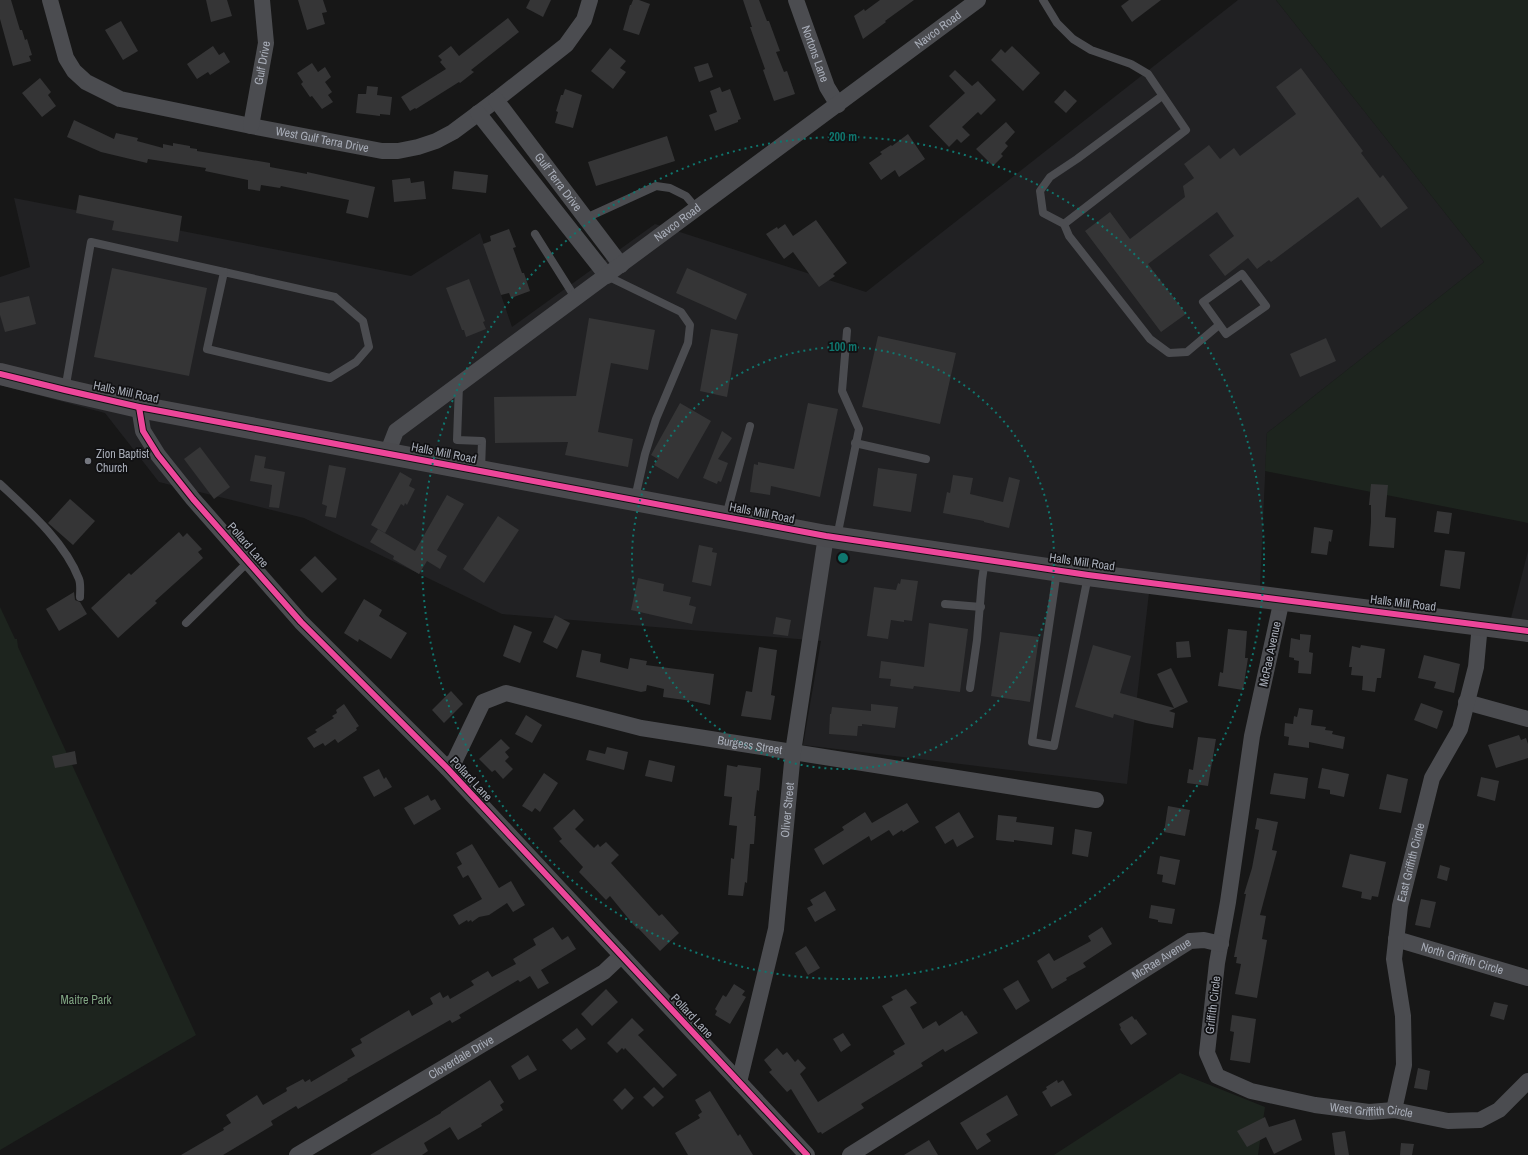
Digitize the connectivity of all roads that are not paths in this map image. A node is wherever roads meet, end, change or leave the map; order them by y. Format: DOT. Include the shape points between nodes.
graph roads {
  1 [pos="50,0"];
  2 [pos="262,0"];
  3 [pos="590,0"];
  4 [pos="796,0"];
  5 [pos="978,0"];
  6 [pos="1043,0"];
  7 [pos="1162,96"];
  8 [pos="496,100"];
  9 [pos="838,105"];
  10 [pos="478,113"];
  11 [pos="251,126"];
  12 [pos="697,209"];
  13 [pos="586,218"];
  14 [pos="1064,224"];
  15 [pos="535,234"];
  16 [pos="621,265"];
  17 [pos="224,272"];
  18 [pos="607,276"];
  19 [pos="576,299"];
  20 [pos="1219,325"];
  21 [pos="847,331"];
  22 [pos="0,374"];
  23 [pos="459,385"];
  24 [pos="65,390"];
  25 [pos="139,407"];
  26 [pos="750,426"];
  27 [pos="855,443"];
  28 [pos="386,454"];
  29 [pos="926,459"];
  30 [pos="481,471"];
  31 [pos="0,484"];
  32 [pos="634,500"];
  33 [pos="726,517"];
  34 [pos="832,537"];
  35 [pos="985,559"];
  36 [pos="248,562"];
  37 [pos="1058,570"];
  38 [pos="1088,575"];
  39 [pos="80,597"];
  40 [pos="1282,599"];
  41 [pos="945,604"];
  42 [pos="981,607"];
  43 [pos="186,623"];
  44 [pos="1480,624"];
  45 [pos="1528,631"];
  46 [pos="970,688"];
  47 [pos="1466,702"];
  48 [pos="1528,719"];
  49 [pos="793,752"];
  50 [pos="447,768"];
  51 [pos="1096,800"];
  52 [pos="1396,939"];
  53 [pos="1221,944"];
  54 [pos="621,956"];
  55 [pos="1528,978"];
  56 [pos="1212,1064"];
  57 [pos="1528,1081"];
  58 [pos="739,1082"];
  59 [pos="1394,1110"];
  60 [pos="297,1155"];
  61 [pos="807,1155"];
  62 [pos="850,1155"];
  1 -- 11 [label="street, West Gulf Terra Drive" via="66,58 74,71 86,82 120,99"];
  2 -- 11 [label="street, Gulf Drive" via="266,43"];
  3 -- 8 [label="street, West Gulf Terra Drive" via="584,20 566,45"];
  4 -- 9 [label="street, Nortons Lane" via="827,87"];
  5 -- 9 [label="street, Navco Road"];
  6 -- 7 [label="lane" via="1057,23 1073,39 1148,74"];
  7 -- 14 [label="lane" via="1186,130"];
  7 -- 14 [label="lane" via="1050,177 1040,190 1043,213"];
  8 -- 10 [label="street, West Gulf Terra Drive"];
  8 -- 13 [label="street, Gulf Terra Drive"];
  9 -- 12 [label="street, Navco Road"];
  10 -- 11 [label="street, West Gulf Terra Drive" via="436,141 398,151 382,151"];
  10 -- 18 [label="street"];
  12 -- 13 [label="lane" via="686,196 670,188 656,186"];
  12 -- 16 [label="street, Navco Road"];
  13 -- 16 [label="street, Gulf Terra Drive"];
  14 -- 20 [label="lane" via="1069,236 1150,339 1169,353 1187,352"];
  15 -- 19 [label="lane"];
  16 -- 18 [label="street, Navco Road"];
  17 -- 17 [label="lane" via="335,297 363,321 369,347 356,362 330,378 207,349"];
  17 -- 24 [label="lane" via="91,242"];
  18 -- 19 [label="street, Navco Road"];
  18 -- 32 [label="lane" via="681,312 690,325 688,343 656,419"];
  19 -- 23 [label="street, Navco Road"];
  20 -- 20 [label="lane" via="1226,334 1266,306 1242,274 1203,302"];
  21 -- 27 [label="lane" via="842,391 858,429"];
  22 -- 24 [label="street, Halls Mill Road"];
  23 -- 28 [label="street, Navco Road" via="396,431"];
  23 -- 30 [label="lane" via="456,440 482,441"];
  24 -- 25 [label="street, Halls Mill Road"];
  25 -- 28 [label="street, Halls Mill Road"];
  25 -- 36 [label="street, Pollard Lane" via="143,431 158,455"];
  26 -- 33 [label="lane"];
  27 -- 29 [label="lane"];
  27 -- 34 [label="lane"];
  28 -- 30 [label="street, Halls Mill Road"];
  30 -- 32 [label="street, Halls Mill Road"];
  31 -- 39 [label="lane" via="53,536 80,580"];
  32 -- 33 [label="street, Halls Mill Road"];
  33 -- 34 [label="street, Halls Mill Road"];
  34 -- 35 [label="street, Halls Mill Road"];
  34 -- 49 [label="street, Oliver Street"];
  35 -- 37 [label="street, Halls Mill Road"];
  35 -- 42 [label="lane"];
  36 -- 43 [label="lane"];
  36 -- 50 [label="street, Pollard Lane" via="301,622"];
  37 -- 38 [label="street, Halls Mill Road"];
  37 -- 38 [label="lane" via="1032,742 1054,746"];
  38 -- 40 [label="street, Halls Mill Road"];
  40 -- 44 [label="street, Halls Mill Road"];
  40 -- 53 [label="street, McRae Avenue" via="1252,736"];
  41 -- 42 [label="lane"];
  42 -- 46 [label="lane"];
  44 -- 45 [label="street, Halls Mill Road"];
  44 -- 47 [label="street, East Griffith Circle" via="1476,667"];
  47 -- 48 [label="street"];
  47 -- 52 [label="street, East Griffith Circle" via="1460,729 1432,778 1400,906"];
  49 -- 50 [label="street, Burgess Street" via="641,728 506,693 483,702 455,760"];
  49 -- 51 [label="street, Burgess Street"];
  49 -- 58 [label="street, Oliver Street" via="776,930"];
  50 -- 54 [label="street, Pollard Lane"];
  52 -- 55 [label="street, North Griffith Circle"];
  52 -- 59 [label="street, East Griffith Circle" via="1394,959 1403,1016 1404,1065"];
  53 -- 56 [label="street, Griffith Circle" via="1207,1054"];
  53 -- 62 [label="street, McRae Avenue" via="1190,940"];
  54 -- 58 [label="street, Pollard Lane"];
  54 -- 60 [label="street, Cloverdale Drive" via="604,972"];
  56 -- 59 [label="street, West Griffith Circle" via="1217,1076 1251,1091 1314,1105 1369,1112"];
  57 -- 59 [label="street, West Griffith Circle" via="1499,1110 1480,1120 1448,1120"];
  58 -- 61 [label="street, Pollard Lane"];
}
